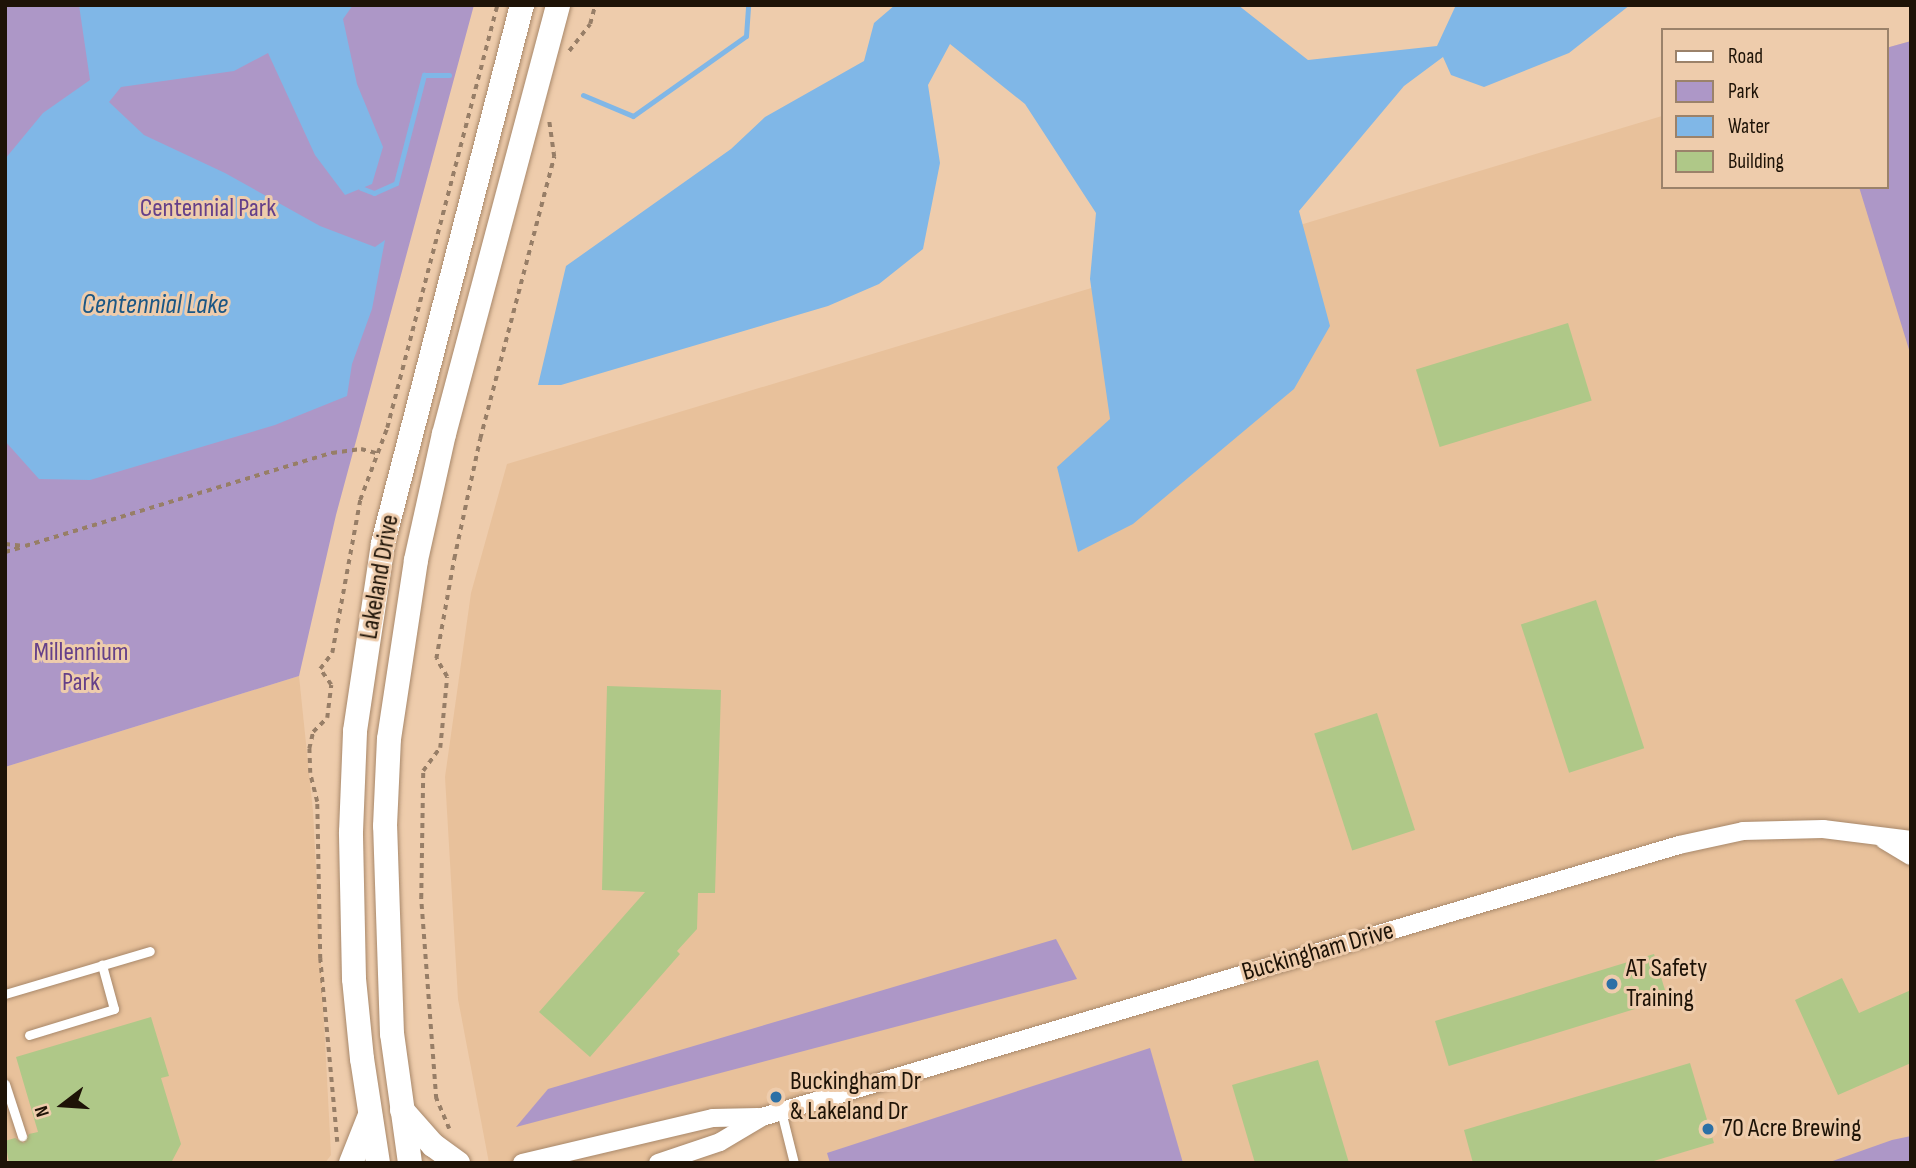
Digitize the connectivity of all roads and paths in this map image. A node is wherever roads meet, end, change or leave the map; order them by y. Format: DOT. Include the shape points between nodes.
graph roads {
  1 [pos="522,5"];
  2 [pos="558,5"];
  3 [pos="595,5"];
  4 [pos="564,58"];
  5 [pos="548,114"];
  6 [pos="376,453"];
  7 [pos="5,544"];
  8 [pos="25,546"];
  9 [pos="5,552"];
  10 [pos="1881,838"];
  11 [pos="1911,840"];
  12 [pos="1911,856"];
  13 [pos="150,951"];
  14 [pos="102,965"];
  15 [pos="5,994"];
  16 [pos="29,1035"];
  17 [pos="5,1084"];
  18 [pos="402,1110"];
  19 [pos="781,1111"];
  20 [pos="370,1114"];
  21 [pos="10,1116"];
  22 [pos="762,1117"];
  23 [pos="453,1134"];
  24 [pos="22,1136"];
  25 [pos="351,1163"];
  26 [pos="378,1163"];
  27 [pos="410,1163"];
  28 [pos="458,1163"];
  29 [pos="522,1163"];
  30 [pos="659,1163"];
  31 [pos="794,1163"];
  1 -- 20 [label="main road, Lakeland Drive" via="383,543 355,731 351,818 354,979"];
  2 -- 18 [label="main road, Lakeland Drive" via="444,434 416,560 391,725 385,826 392,1034"];
  3 -- 4 [label="path" via="590,24"];
  5 -- 23 [label="path" via="554,157 480,439 454,559 436,659 447,677 440,748 423,771 421,898 436,1099"];
  6 -- 8 [label="path" via="361,449 332,453"];
  7 -- 8 [label="path"];
  8 -- 9 [label="path"];
  10 -- 11 [label="street, Buckingham Drive"];
  10 -- 12 [label="street, Buckingham Drive"];
  10 -- 19 [label="street, Buckingham Drive" via="1824,829 1759,831 1679,845"];
  13 -- 14 [label="lane"];
  14 -- 15 [label="lane"];
  14 -- 16 [label="lane" via="114,1009"];
  17 -- 21 [label="lane"];
  18 -- 27 [label="main road, Lakeland Drive"];
  18 -- 28 [label="main road" via="433,1145"];
  19 -- 22 [label="street, Buckingham Drive"];
  19 -- 31 [label="lane"];
  20 -- 25 [label="main road"];
  20 -- 26 [label="main road, Lakeland Drive"];
  21 -- 24 [label="lane"];
  22 -- 29 [label="street, Buckingham Drive" via="713,1118"];
  22 -- 30 [label="street, Buckingham Drive" via="720,1142"];
}
